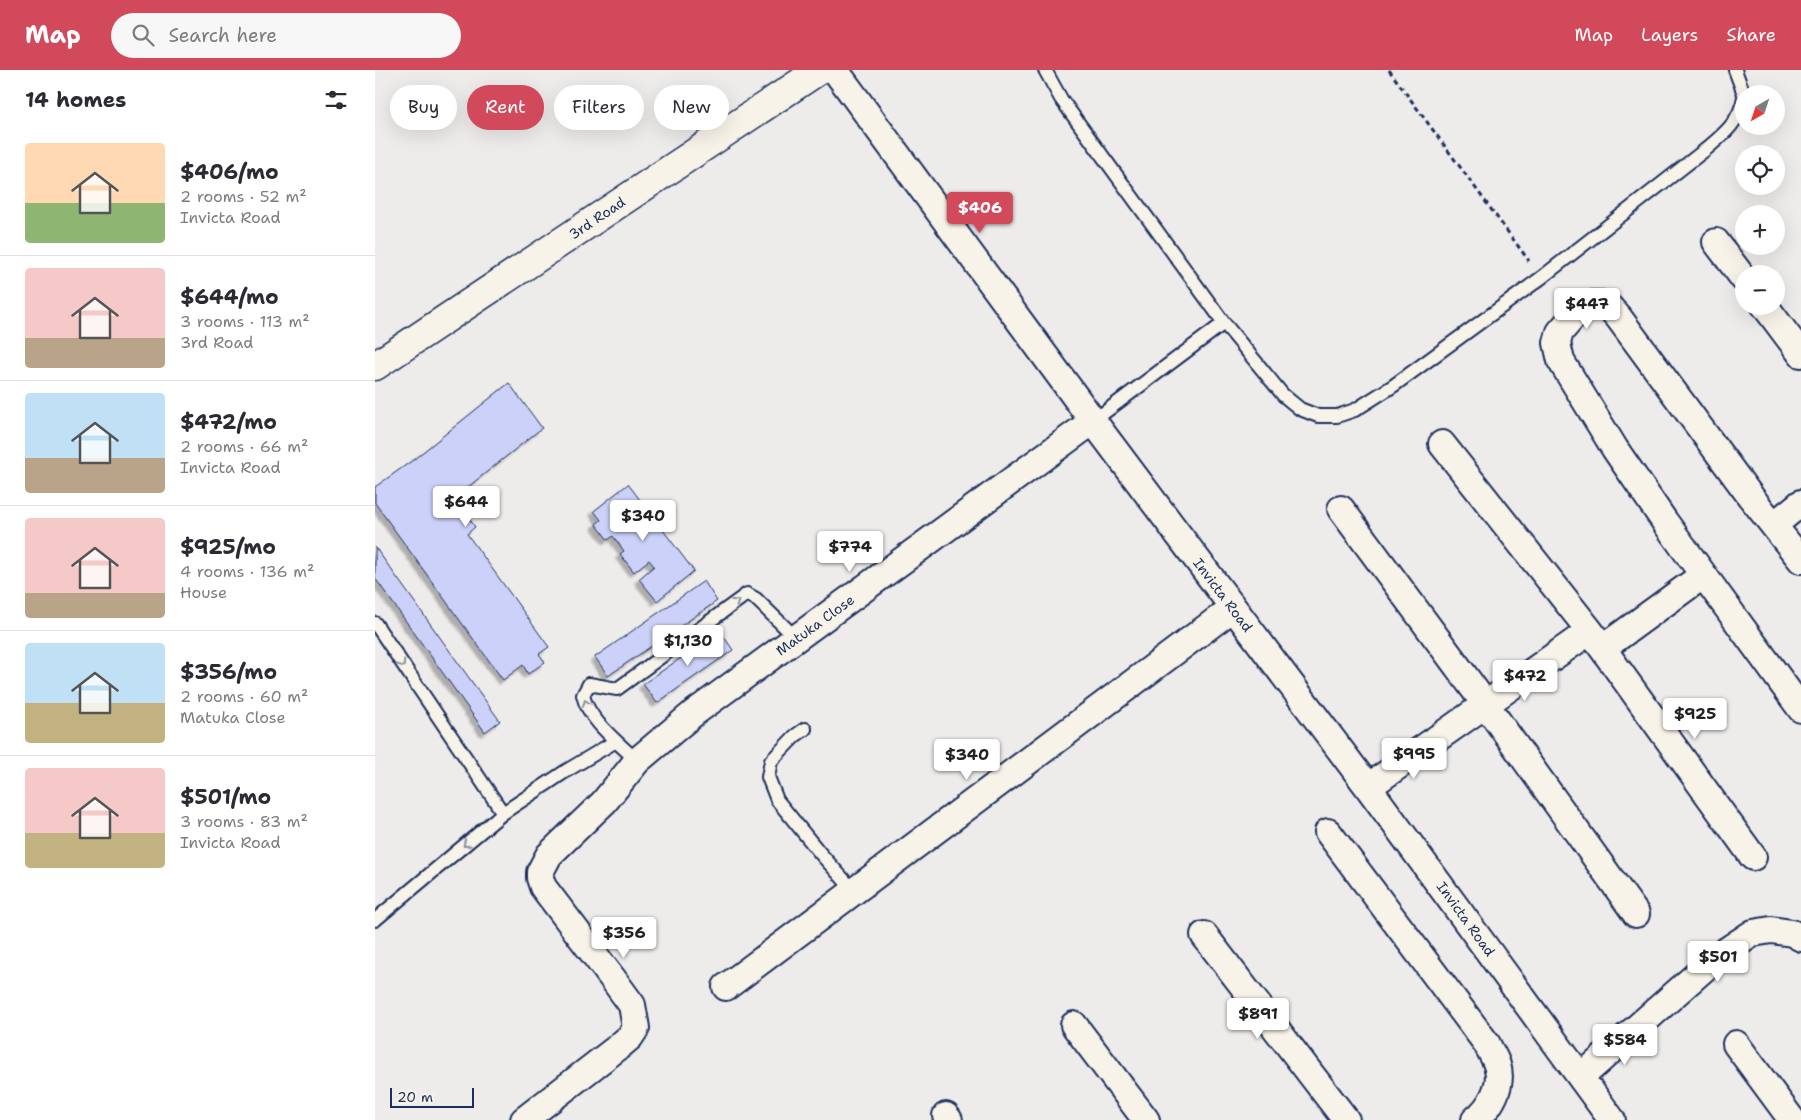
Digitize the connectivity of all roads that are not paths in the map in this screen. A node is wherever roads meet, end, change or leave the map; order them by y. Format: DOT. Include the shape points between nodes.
graph roads {
  1 [pos="819,70"];
  2 [pos="835,70"];
  3 [pos="1045,70"];
  4 [pos="1735,70"];
  5 [pos="1740,85"];
  6 [pos="1735,122"];
  7 [pos="1716,242"];
  8 [pos="1735,266"];
  9 [pos="1772,315"];
  10 [pos="1224,323"];
  11 [pos="1801,354"];
  12 [pos="375,366"];
  13 [pos="1093,421"];
  14 [pos="1442,444"];
  15 [pos="1801,503"];
  16 [pos="1341,509"];
  17 [pos="1775,524"];
  18 [pos="1801,560"];
  19 [pos="1703,576"];
  20 [pos="1233,608"];
  21 [pos="375,624"];
  22 [pos="796,638"];
  23 [pos="1596,640"];
  24 [pos="1486,705"];
  25 [pos="1801,710"];
  26 [pos="805,729"];
  27 [pos="616,741"];
  28 [pos="637,761"];
  29 [pos="1368,786"];
  30 [pos="503,813"];
  31 [pos="1328,832"];
  32 [pos="1753,857"];
  33 [pos="854,891"];
  34 [pos="1636,914"];
  35 [pos="375,920"];
  36 [pos="1204,935"];
  37 [pos="1801,938"];
  38 [pos="726,987"];
  39 [pos="1074,1025"];
  40 [pos="1736,1044"];
  41 [pos="1582,1076"];
  42 [pos="524,1120"];
  43 [pos="1146,1120"];
  44 [pos="1346,1120"];
  45 [pos="1475,1120"];
  46 [pos="1612,1120"];
  47 [pos="1792,1120"];
  1 -- 12 [label="street, 3rd Road"];
  2 -- 13 [label="street, Invicta Road"];
  3 -- 10 [label="lane" via="1061,99"];
  4 -- 5 [label="lane"];
  6 -- 10 [label="lane" via="1705,150 1541,278 1355,410 1337,416 1319,416 1300,409 1283,395"];
  7 -- 8 [label="street"];
  9 -- 11 [label="street"];
  10 -- 13 [label="lane"];
  13 -- 20 [label="street, Invicta Road"];
  13 -- 22 [label="street, Matuka Close"];
  14 -- 23 [label="street"];
  15 -- 17 [label="street"];
  16 -- 24 [label="street"];
  17 -- 18 [label="street"];
  17 -- 19 [label="street" via="1751,497 1610,308 1593,304 1579,310 1560,332 1557,342 1561,361 1615,449"];
  19 -- 23 [label="street"];
  19 -- 25 [label="street"];
  20 -- 29 [label="street, Invicta Road"];
  20 -- 33 [label="street"];
  21 -- 30 [label="lane, one-way"];
  27 -- 22 [label="lane, one-way" via="584,704 583,695 589,684 617,689 747,594"];
  22 -- 28 [label="street, Matuka Close" via="694,713"];
  23 -- 24 [label="street"];
  23 -- 32 [label="street"];
  24 -- 29 [label="street"];
  24 -- 34 [label="street"];
  26 -- 33 [label="lane" via="771,761 768,778 777,800"];
  27 -- 28 [label="lane"];
  27 -- 30 [label="lane"];
  28 -- 42 [label="street, Matuka Close" via="604,802 549,855 540,872 543,887 631,1005 636,1028 631,1037"];
  29 -- 41 [label="street, Invicta Road"];
  30 -- 35 [label="lane, one-way"];
  31 -- 45 [label="street" via="1487,1044 1497,1064 1497,1089 1489,1105"];
  33 -- 38 [label="street"];
  36 -- 44 [label="street"];
  37 -- 41 [label="street" via="1792,933 1771,930 1753,933 1717,957"];
  39 -- 43 [label="street"];
  40 -- 47 [label="street"];
  41 -- 46 [label="street, Invicta Road"];
}
